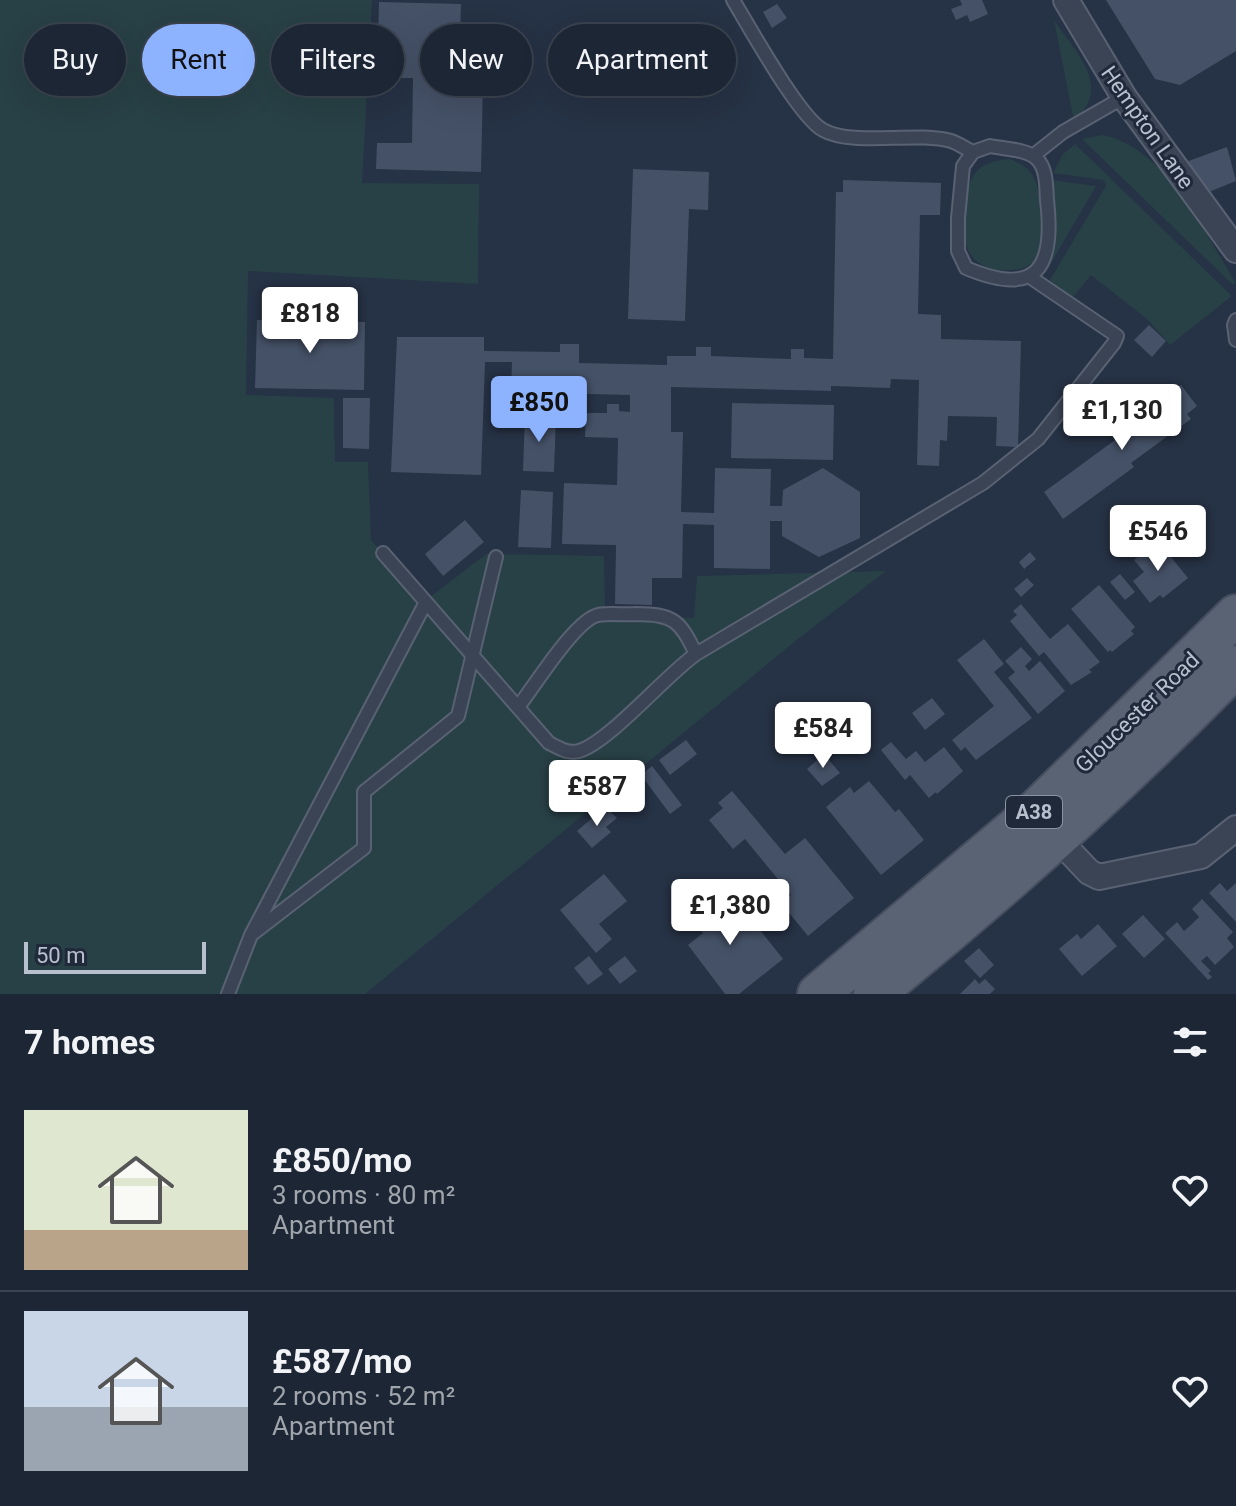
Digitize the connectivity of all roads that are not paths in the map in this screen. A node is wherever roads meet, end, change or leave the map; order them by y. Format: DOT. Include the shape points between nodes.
graph roads {
  1 [pos="733,0"];
  2 [pos="1066,0"];
  3 [pos="1124,97"];
  4 [pos="973,152"];
  5 [pos="1034,155"];
  6 [pos="1236,250"];
  7 [pos="1030,277"];
  8 [pos="1236,320"];
  9 [pos="1236,340"];
  10 [pos="383,553"];
  11 [pos="496,557"];
  12 [pos="426,602"];
  13 [pos="1236,615"];
  14 [pos="696,654"];
  15 [pos="472,656"];
  16 [pos="1236,666"];
  17 [pos="518,707"];
  18 [pos="1236,828"];
  19 [pos="1056,837"];
  20 [pos="251,935"];
  21 [pos="228,994"];
  22 [pos="818,994"];
  23 [pos="874,994"];
  1 -- 4 [label="lane" via="800,106 826,132 952,141"];
  2 -- 3 [label="street, Hempton Lane"];
  3 -- 5 [label="lane"];
  3 -- 6 [label="street, Hempton Lane"];
  4 -- 5 [label="lane" via="990,146"];
  4 -- 7 [label="lane" via="963,166 958,251 966,268 977,273"];
  5 -- 7 [label="lane" via="1044,167 1050,244"];
  7 -- 14 [label="lane" via="1117,336 1038,439 983,483"];
  8 -- 9 [label="lane"];
  10 -- 12 [label="lane"];
  11 -- 15 [label="lane"];
  12 -- 15 [label="lane"];
  12 -- 20 [label="lane"];
  13 -- 22 [label="main road, Gloucester Road / A38" via="1032,814"];
  14 -- 17 [label="lane" via="580,751 566,752 549,743"];
  14 -- 17 [label="lane" via="674,619 657,614 598,615 566,642"];
  15 -- 17 [label="lane"];
  15 -- 20 [label="lane" via="458,716 364,792 364,848"];
  16 -- 19 [label="main road, Gloucester Road / A38"];
  18 -- 19 [label="street" via="1201,856 1099,877"];
  19 -- 23 [label="main road, Gloucester Road / A38"];
  20 -- 21 [label="lane"];
}
